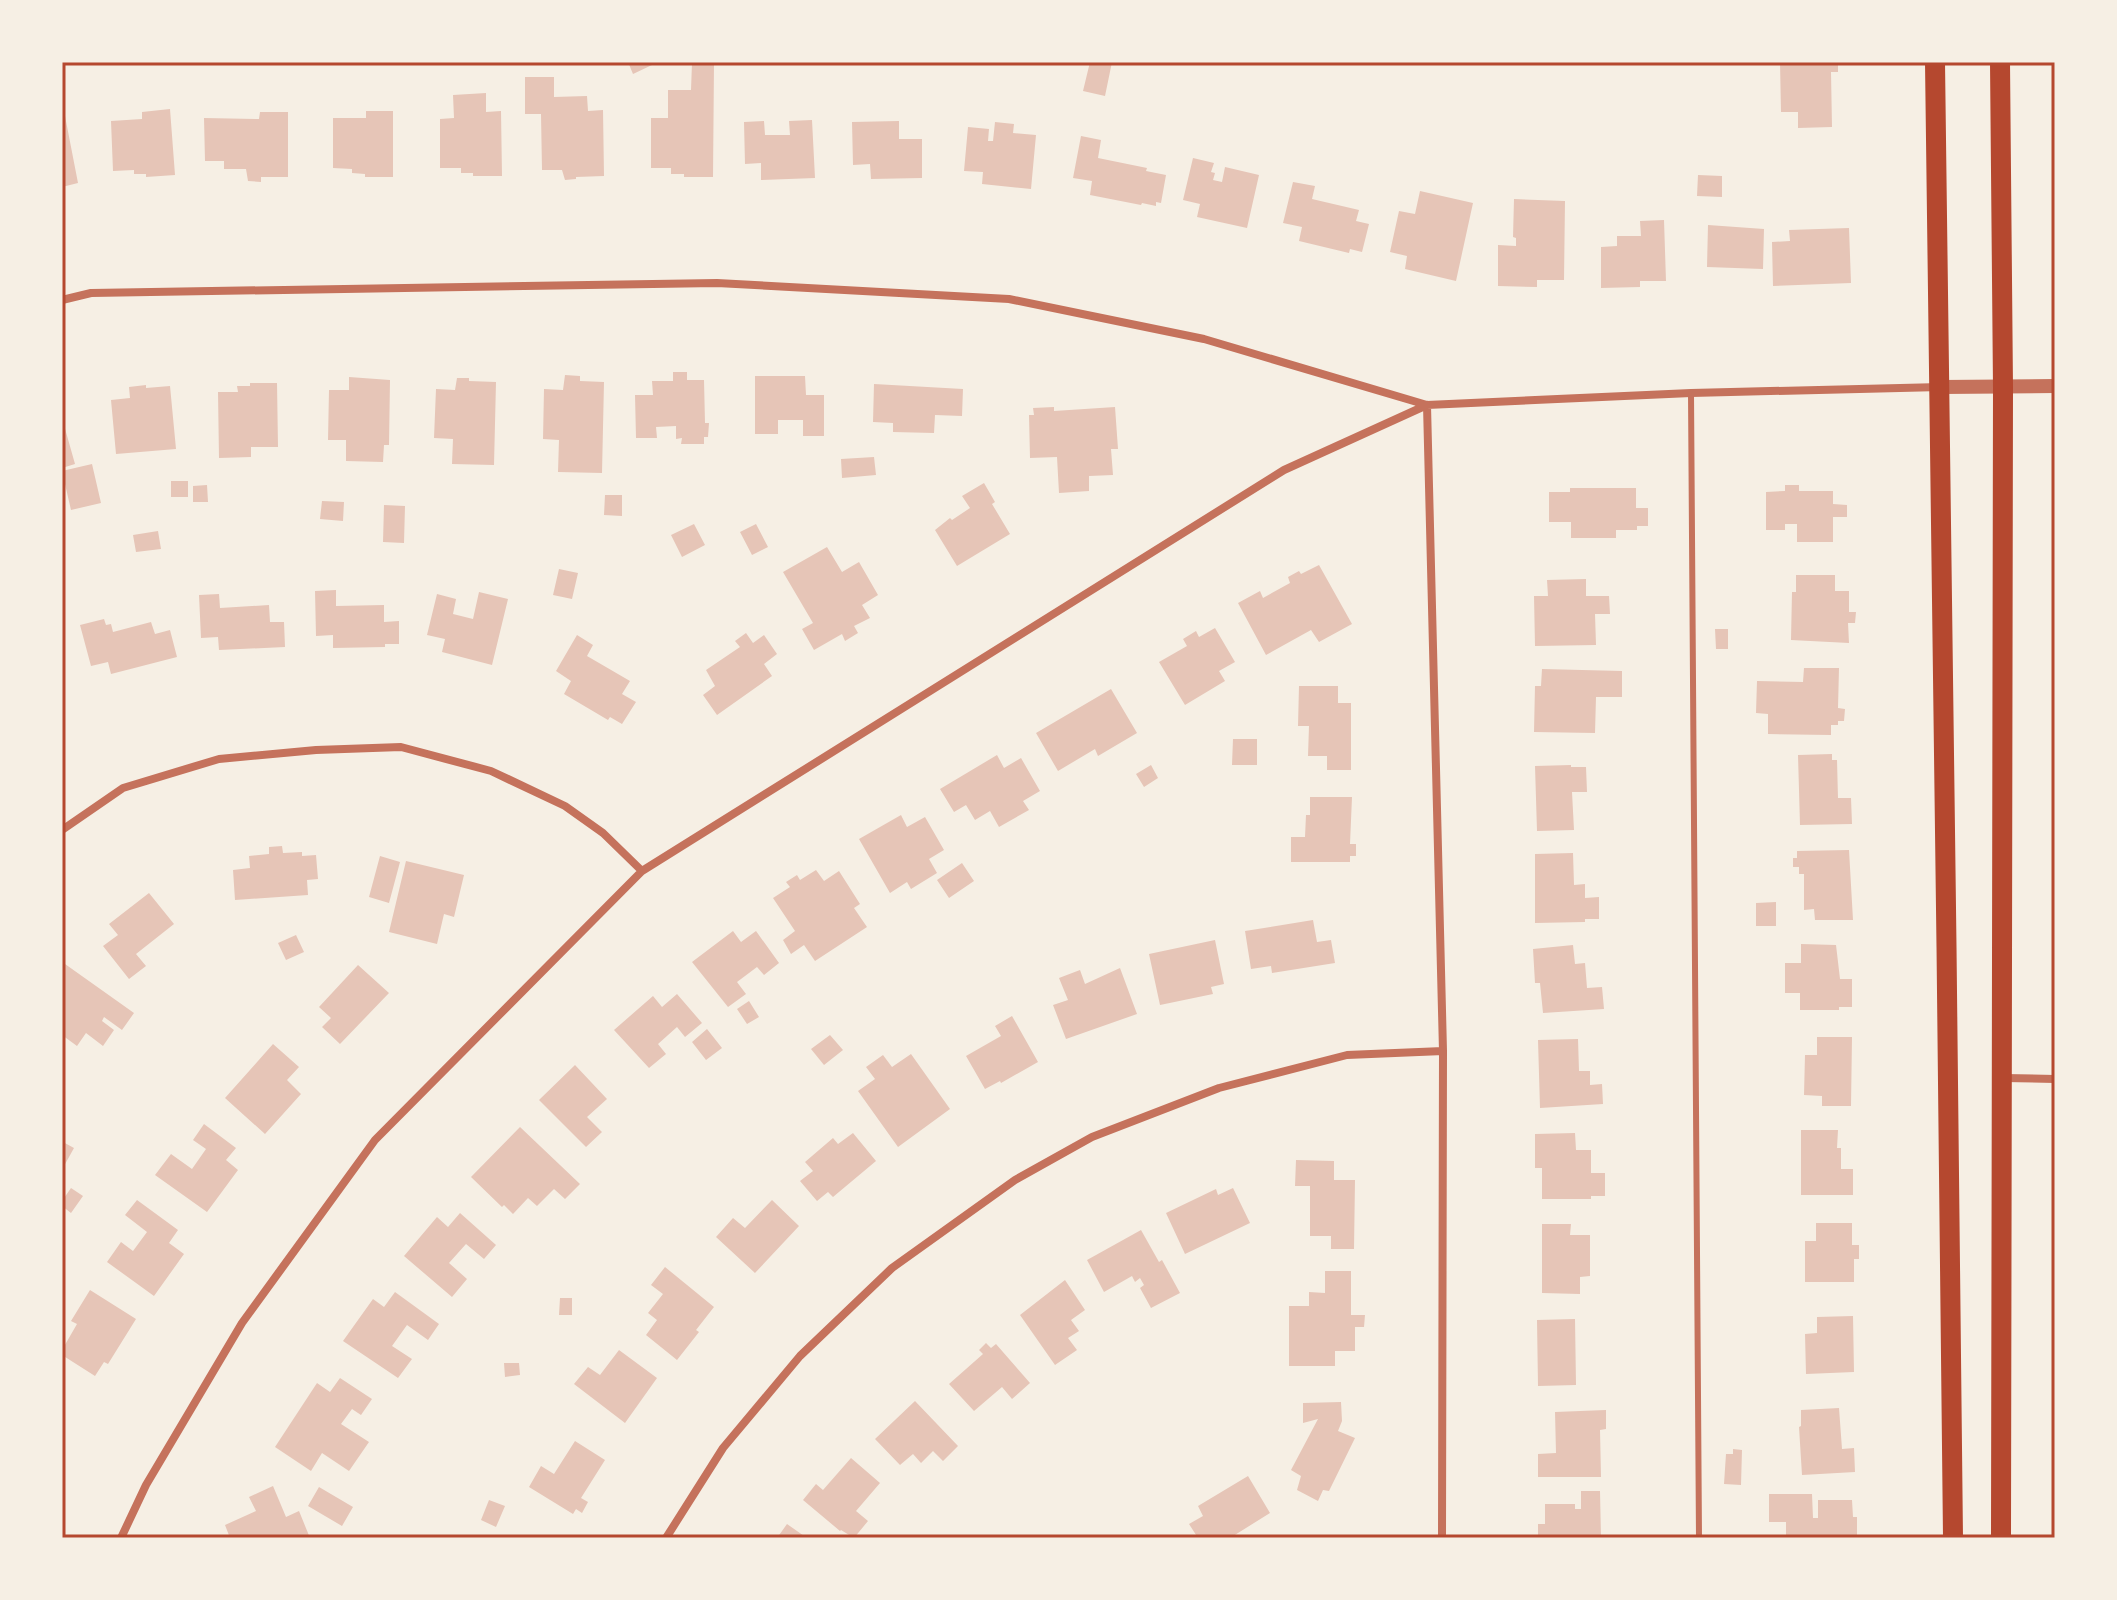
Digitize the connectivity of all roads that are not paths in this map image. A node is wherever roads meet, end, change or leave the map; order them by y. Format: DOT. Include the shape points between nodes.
graph roads {
  1 [pos="1935,62"];
  2 [pos="2000,62"];
  3 [pos="62,300"];
  4 [pos="2055,386"];
  5 [pos="1942,387"];
  6 [pos="2003,387"];
  7 [pos="1691,393"];
  8 [pos="1427,405"];
  9 [pos="62,830"];
  10 [pos="642,871"];
  11 [pos="1443,1051"];
  12 [pos="2000,1078"];
  13 [pos="2055,1079"];
  14 [pos="121,1538"];
  15 [pos="666,1538"];
  16 [pos="1442,1538"];
  17 [pos="1699,1538"];
  18 [pos="1953,1538"];
  19 [pos="2001,1538"];
  1 -- 5 [label="main road"];
  2 -- 6 [label="main road"];
  3 -- 8 [label="street" via="91,293 717,283 1009,299 1204,339"];
  4 -- 6 [label="street"];
  5 -- 6 [label="street"];
  5 -- 7 [label="street"];
  5 -- 18 [label="main road"];
  6 -- 12 [label="main road"];
  7 -- 8 [label="street"];
  7 -- 17 [label="lane"];
  8 -- 10 [label="street" via="1284,470"];
  8 -- 11 [label="street"];
  9 -- 10 [label="street" via="123,788 219,759 401,747 491,771 565,806"];
  10 -- 14 [label="street" via="375,1140 242,1323 146,1485"];
  11 -- 15 [label="street" via="1347,1055 1219,1088 1092,1137 1015,1180 892,1268 800,1356 723,1448"];
  11 -- 16 [label="street"];
  12 -- 13 [label="street"];
  12 -- 19 [label="main road"];
}
